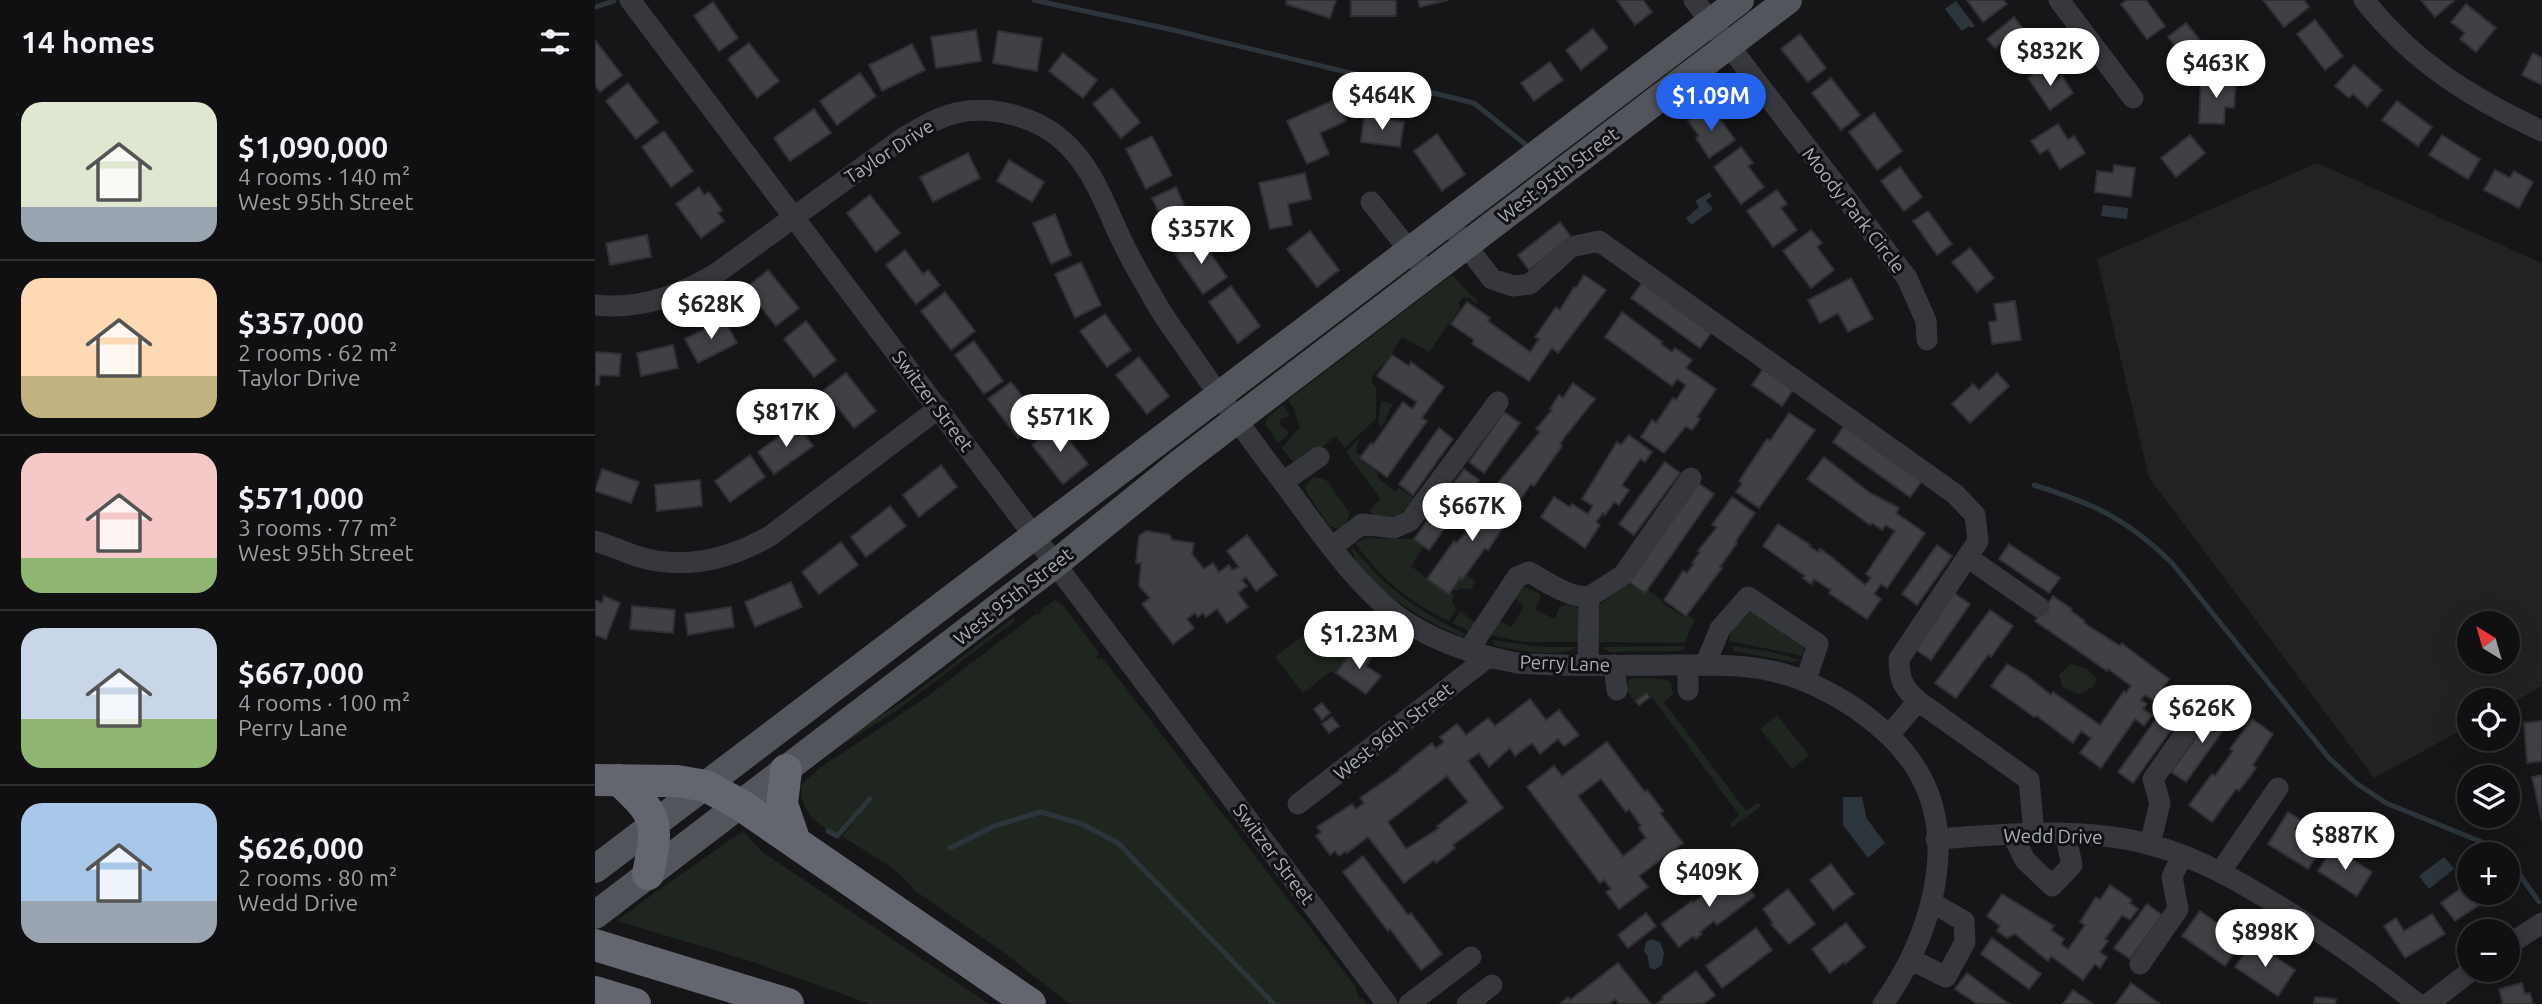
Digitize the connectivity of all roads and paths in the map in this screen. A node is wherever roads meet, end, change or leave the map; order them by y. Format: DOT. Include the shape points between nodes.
graph roads {
  1 [pos="630,0"];
  2 [pos="1694,0"];
  3 [pos="1740,0"];
  4 [pos="1788,0"];
  5 [pos="2059,0"];
  6 [pos="2364,0"];
  7 [pos="1711,23"];
  8 [pos="1728,46"];
  9 [pos="2133,98"];
  10 [pos="1584,120"];
  11 [pos="2542,131"];
  12 [pos="1601,142"];
  13 [pos="1371,202"];
  14 [pos="793,216"];
  15 [pos="1448,222"];
  16 [pos="1466,245"];
  17 [pos="1409,251"];
  18 [pos="1428,274"];
  19 [pos="595,305"];
  20 [pos="1927,340"];
  21 [pos="1220,396"];
  22 [pos="1499,402"];
  23 [pos="939,408"];
  24 [pos="1237,420"];
  25 [pos="1319,457"];
  26 [pos="1691,478"];
  27 [pos="1283,482"];
  28 [pos="1034,537"];
  29 [pos="595,541"];
  30 [pos="1332,547"];
  31 [pos="1967,557"];
  32 [pos="1055,564"];
  33 [pos="1589,597"];
  34 [pos="2039,607"];
  35 [pos="1478,654"];
  36 [pos="1587,665"];
  37 [pos="1614,665"];
  38 [pos="1696,665"];
  39 [pos="1806,680"];
  40 [pos="1618,690"];
  41 [pos="1688,690"];
  42 [pos="2210,698"];
  43 [pos="1918,701"];
  44 [pos="1889,735"];
  45 [pos="786,770"];
  46 [pos="607,780"];
  47 [pos="706,786"];
  48 [pos="2278,788"];
  49 [pos="1299,804"];
  50 [pos="741,805"];
  51 [pos="654,824"];
  52 [pos="2034,833"];
  53 [pos="2065,833"];
  54 [pos="2013,834"];
  55 [pos="1936,839"];
  56 [pos="795,842"];
  57 [pos="2150,844"];
  58 [pos="2182,855"];
  59 [pos="595,869"];
  60 [pos="2221,871"];
  61 [pos="645,876"];
  62 [pos="1931,902"];
  63 [pos="595,915"];
  64 [pos="2542,923"];
  65 [pos="2520,937"];
  66 [pos="595,945"];
  67 [pos="1471,957"];
  68 [pos="1910,959"];
  69 [pos="2140,964"];
  70 [pos="2457,982"];
  71 [pos="1492,985"];
  72 [pos="595,992"];
  73 [pos="635,1004"];
  74 [pos="788,1004"];
  75 [pos="1030,1004"];
  76 [pos="1387,1004"];
  77 [pos="1409,1004"];
  78 [pos="1467,1004"];
  79 [pos="1883,1004"];
  80 [pos="2418,1004"];
  81 [pos="2428,1004"];
  1 -- 14 [label="street, Switzer Street"];
  2 -- 7 [label="street, Moody Park Circle"];
  3 -- 7 [label="main road, West 95th Street"];
  4 -- 8 [label="main road, West 95th Street"];
  5 -- 9 [label="street"];
  6 -- 11 [label="street" via="2411,51 2454,85"];
  7 -- 8 [label="street, Moody Park Circle"];
  7 -- 10 [label="main road, West 95th Street"];
  8 -- 12 [label="main road, West 95th Street"];
  8 -- 20 [label="street, Moody Park Circle" via="1907,278 1926,321"];
  10 -- 12 [label="main road"];
  10 -- 15 [label="main road, West 95th Street"];
  12 -- 16 [label="main road, West 95th Street"];
  13 -- 17 [label="street"];
  14 -- 19 [label="street, Taylor Drive" via="697,285 666,298"];
  14 -- 21 [label="street, Taylor Drive" via="929,122 983,111 1038,124 1079,156 1153,299"];
  14 -- 23 [label="street, Switzer Street"];
  15 -- 16 [label="street"];
  15 -- 17 [label="main road, West 95th Street"];
  16 -- 18 [label="main road, West 95th Street"];
  16 -- 31 [label="street" via="1492,279 1513,286 1530,284 1571,247 1599,241 1955,494 1975,515 1978,541"];
  17 -- 18 [label="street"];
  17 -- 21 [label="main road, West 95th Street"];
  18 -- 24 [label="main road, West 95th Street"];
  21 -- 24 [label="street, Perry Lane"];
  21 -- 28 [label="main road, West 95th Street"];
  22 -- 30 [label="street" via="1410,521 1394,528 1362,524"];
  23 -- 28 [label="street, Switzer Street"];
  23 -- 29 [label="street" via="747,549 690,564 636,556"];
  24 -- 27 [label="street, Perry Lane"];
  24 -- 32 [label="main road, West 95th Street"];
  25 -- 27 [label="street"];
  26 -- 33 [label="street" via="1623,575"];
  27 -- 30 [label="street, Perry Lane"];
  28 -- 32 [label="street, Switzer Street"];
  28 -- 47 [label="main road, West 95th Street"];
  30 -- 35 [label="street, Perry Lane" via="1397,616"];
  31 -- 34 [label="street"];
  31 -- 43 [label="street" via="1899,659 1899,677"];
  32 -- 45 [label="main road, West 95th Street"];
  32 -- 76 [label="street, Switzer Street"];
  33 -- 35 [label="street, West 96th Street" via="1528,572 1517,577"];
  33 -- 36 [label="street"];
  35 -- 36 [label="street, Perry Lane" via="1517,663"];
  35 -- 49 [label="street, West 96th Street"];
  36 -- 37 [label="street, Perry Lane"];
  37 -- 38 [label="street, Perry Lane"];
  37 -- 40 [label="street"];
  38 -- 39 [label="street, Perry Lane" via="1769,670"];
  38 -- 39 [label="street" via="1748,597 1818,644"];
  38 -- 41 [label="street"];
  39 -- 44 [label="street, Perry Lane"];
  42 -- 57 [label="street" via="2153,779 2159,803"];
  43 -- 44 [label="street"];
  43 -- 52 [label="street" via="2029,780"];
  44 -- 55 [label="street, Perry Lane" via="1930,796"];
  45 -- 50 [label="main road, West 95th Street"];
  45 -- 56 [label="highway" via="782,804"];
  46 -- 47 [label="highway"];
  46 -- 51 [label="highway" via="646,805"];
  47 -- 50 [label="highway"];
  47 -- 51 [label="main road, West 95th Street"];
  48 -- 60 [label="street"];
  50 -- 56 [label="highway"];
  50 -- 61 [label="main road, West 95th Street"];
  51 -- 59 [label="main road, West 95th Street"];
  51 -- 61 [label="highway"];
  52 -- 53 [label="street, Wedd Drive"];
  52 -- 54 [label="street, Wedd Drive"];
  53 -- 54 [label="street" via="2072,865 2052,886 2025,860"];
  53 -- 57 [label="street, Wedd Drive"];
  54 -- 55 [label="street, Wedd Drive"];
  55 -- 62 [label="street, Perry Lane"];
  56 -- 75 [label="highway"];
  57 -- 58 [label="street, Wedd Drive"];
  58 -- 60 [label="street, Wedd Drive"];
  58 -- 69 [label="street" via="2172,877 2178,909"];
  60 -- 80 [label="street, Wedd Drive" via="2341,947"];
  61 -- 63 [label="main road, West 95th Street"];
  62 -- 68 [label="street, Perry Lane"];
  62 -- 68 [label="street" via="1964,920 1965,942 1947,977"];
  64 -- 65 [label="street"];
  66 -- 74 [label="highway"];
  67 -- 77 [label="street"];
  68 -- 79 [label="street, Perry Lane"];
  70 -- 81 [label="street"];
  71 -- 78 [label="street"];
  72 -- 73 [label="highway"];
}
